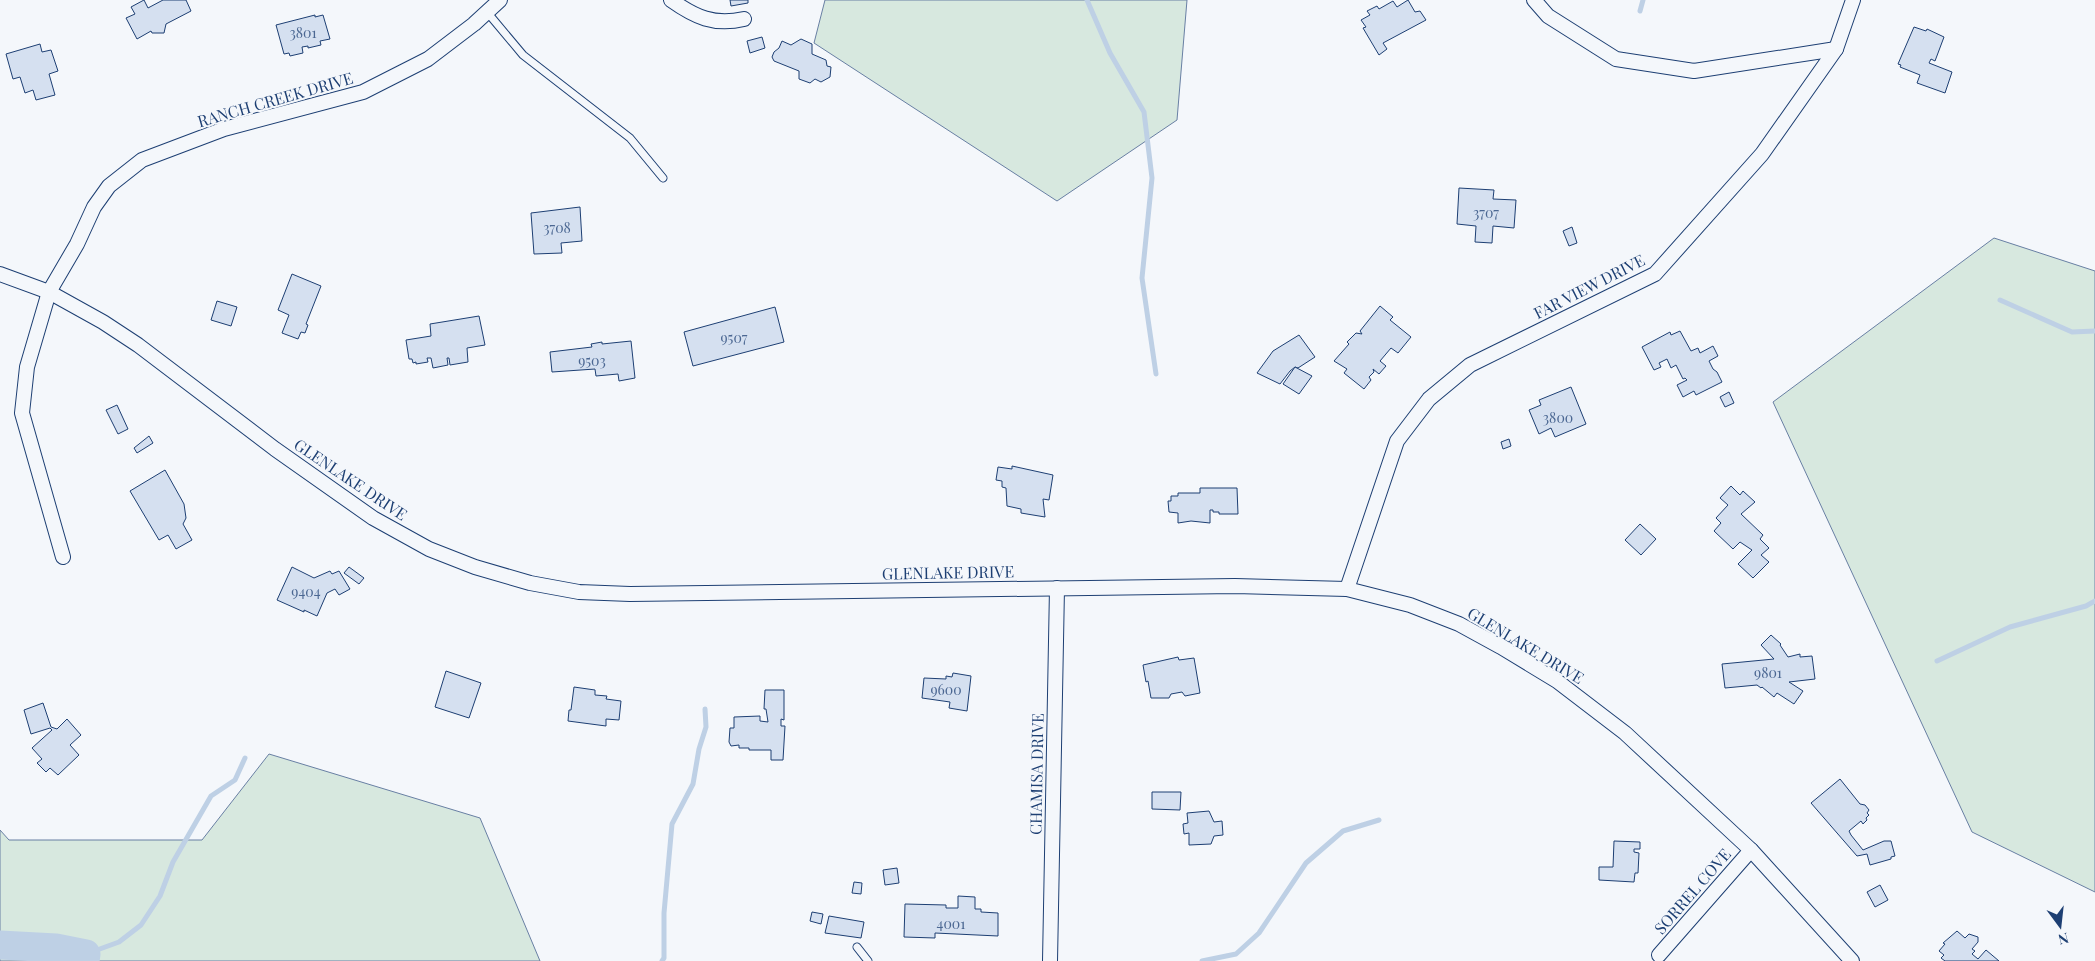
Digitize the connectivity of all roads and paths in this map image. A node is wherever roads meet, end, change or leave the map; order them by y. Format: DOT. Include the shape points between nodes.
graph roads {
  1 [pos="500,0"];
  2 [pos="671,0"];
  3 [pos="1534,0"];
  4 [pos="1852,0"];
  5 [pos="487,12"];
  6 [pos="744,19"];
  7 [pos="1836,49"];
  8 [pos="663,178"];
  9 [pos="0,274"];
  10 [pos="49,292"];
  11 [pos="63,557"];
  12 [pos="1057,588"];
  13 [pos="1347,589"];
  14 [pos="1752,850"];
  15 [pos="857,947"];
  16 [pos="1660,955"];
  17 [pos="868,961"];
  18 [pos="1050,961"];
  19 [pos="1852,961"];
  1 -- 5 [label="street, RANCH CREEK DRIVE"];
  2 -- 6 [label="street" via="695,16 726,23"];
  3 -- 7 [label="street" via="1548,16 1616,59 1694,71"];
  4 -- 7 [label="street, FAR VIEW DRIVE"];
  5 -- 8 [label="lane" via="523,55 630,138"];
  5 -- 10 [label="street, RANCH CREEK DRIVE" via="428,59 363,92 224,129 142,160 109,186 94,207"];
  7 -- 13 [label="street, FAR VIEW DRIVE" via="1762,154 1655,274 1470,365 1429,400 1397,441"];
  9 -- 10 [label="street, GLENLAKE DRIVE"];
  10 -- 11 [label="street, RANCH CREEK DRIVE" via="27,367 22,413"];
  10 -- 12 [label="street, GLENLAKE DRIVE" via="138,344 275,449 373,518 429,549 475,567 530,583 579,592 630,594"];
  12 -- 13 [label="street, GLENLAKE DRIVE" via="1235,586"];
  12 -- 18 [label="street, CHAMISA DRIVE"];
  13 -- 14 [label="street, GLENLAKE DRIVE" via="1410,605 1459,624 1557,681 1624,732"];
  14 -- 16 [label="street, SORREL COVE"];
  14 -- 19 [label="street, GLENLAKE DRIVE"];
  15 -- 17 [label="lane"];
}
